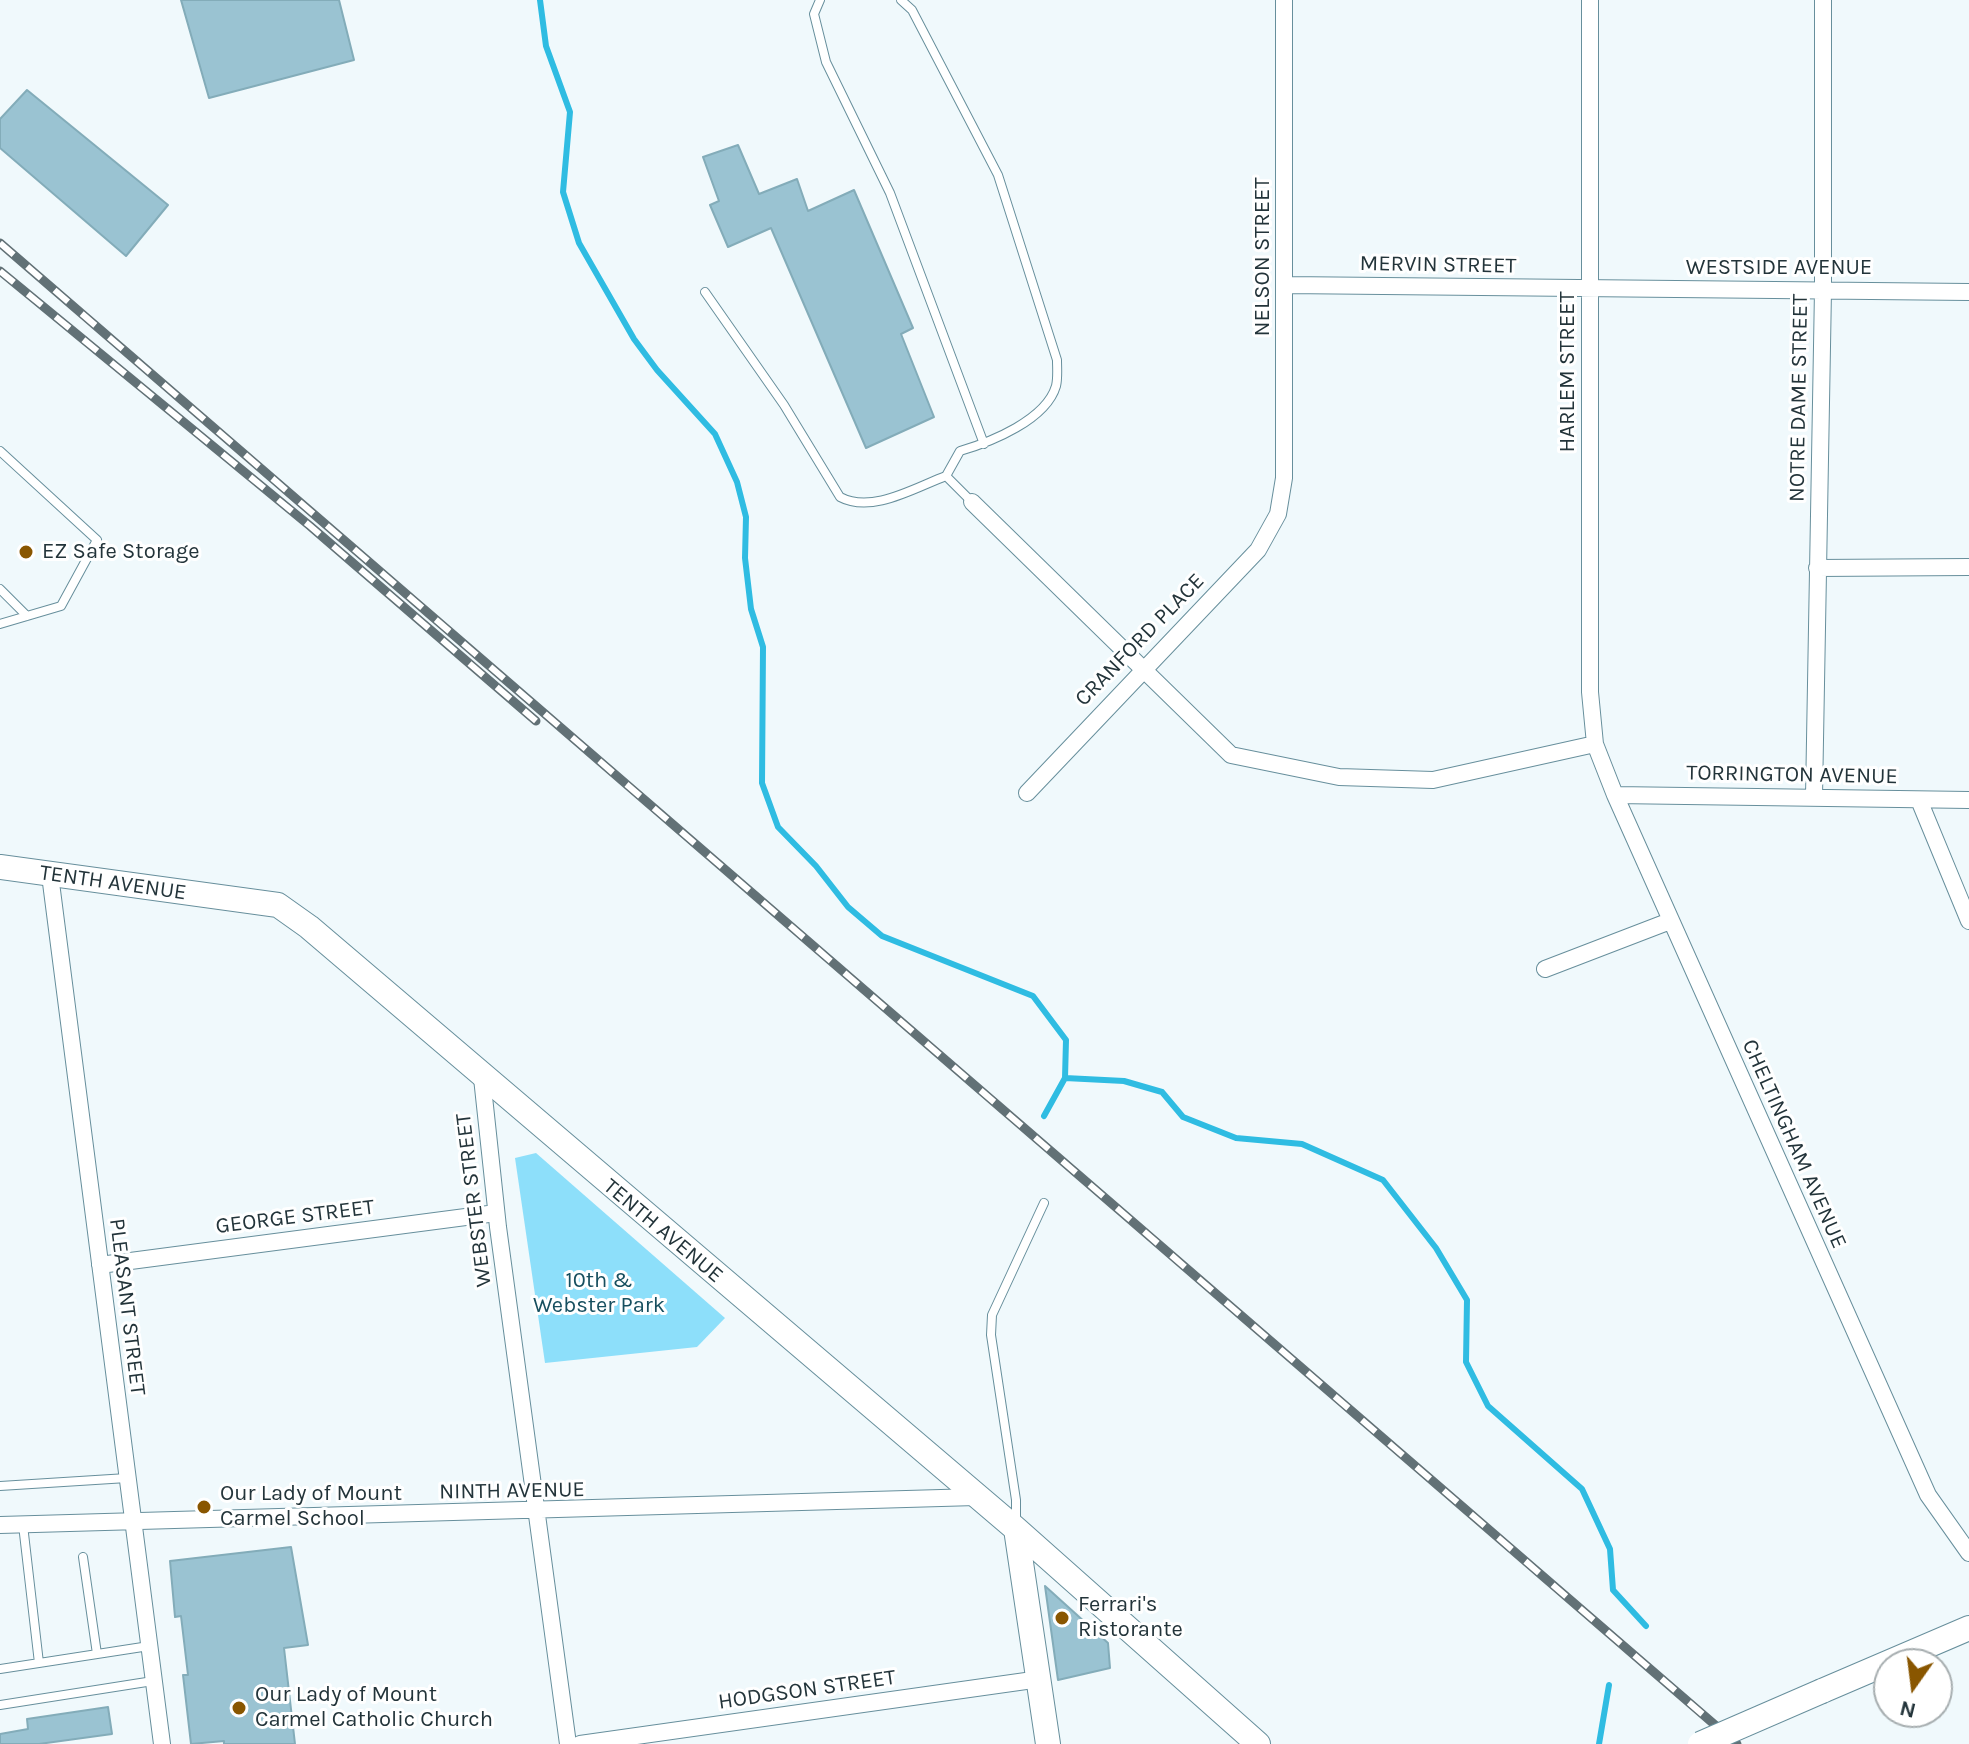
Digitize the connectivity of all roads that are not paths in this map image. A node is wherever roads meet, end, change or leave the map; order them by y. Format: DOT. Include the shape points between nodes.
graph roads {
  1 [pos="820,0"];
  2 [pos="901,0"];
  3 [pos="1284,0"];
  4 [pos="1590,0"];
  5 [pos="1823,0"];
  6 [pos="1286,285"];
  7 [pos="1590,290"];
  8 [pos="1823,290"];
  9 [pos="705,292"];
  10 [pos="1969,292"];
  11 [pos="984,444"];
  12 [pos="0,451"];
  13 [pos="946,476"];
  14 [pos="972,502"];
  15 [pos="1278,514"];
  16 [pos="1969,567"];
  17 [pos="1817,568"];
  18 [pos="0,589"];
  19 [pos="27,616"];
  20 [pos="0,624"];
  21 [pos="1143,667"];
  22 [pos="1595,744"];
  23 [pos="1027,793"];
  24 [pos="1615,795"];
  25 [pos="1814,796"];
  26 [pos="1919,800"];
  27 [pos="1969,800"];
  28 [pos="0,867"];
  29 [pos="50,875"];
  30 [pos="1670,921"];
  31 [pos="1969,921"];
  32 [pos="1545,969"];
  33 [pos="482,1078"];
  34 [pos="1044,1203"];
  35 [pos="496,1213"];
  36 [pos="100,1265"];
  37 [pos="127,1478"];
  38 [pos="0,1486"];
  39 [pos="976,1497"];
  40 [pos="537,1512"];
  41 [pos="133,1521"];
  42 [pos="0,1525"];
  43 [pos="23,1525"];
  44 [pos="1016,1529"];
  45 [pos="1969,1553"];
  46 [pos="83,1557"];
  47 [pos="1969,1628"];
  48 [pos="149,1646"];
  49 [pos="97,1654"];
  50 [pos="39,1663"];
  51 [pos="0,1669"];
  52 [pos="1040,1679"];
  53 [pos="154,1681"];
  54 [pos="0,1705"];
  55 [pos="162,1744"];
  56 [pos="568,1744"];
  57 [pos="580,1744"];
  58 [pos="1048,1744"];
  59 [pos="1258,1744"];
  60 [pos="1700,1744"];
  1 -- 11 [label="lane" via="814,14 826,62 890,193"];
  2 -- 11 [label="lane" via="912,10 998,175 1057,360 1056,386 1043,408"];
  3 -- 6 [label="street, NELSON STREET"];
  4 -- 7 [label="street, HARLEM STREET"];
  5 -- 8 [label="street, NOTRE DAME STREET"];
  6 -- 7 [label="street, MERVIN STREET"];
  6 -- 15 [label="street, NELSON STREET" via="1284,478"];
  7 -- 8 [label="street, WESTSIDE AVENUE"];
  7 -- 22 [label="street, HARLEM STREET" via="1590,692"];
  8 -- 10 [label="street, WESTSIDE AVENUE"];
  8 -- 17 [label="street, NOTRE DAME STREET"];
  9 -- 13 [label="lane" via="840,497 870,504"];
  11 -- 13 [label="lane" via="960,451"];
  12 -- 19 [label="lane" via="97,540 61,606"];
  13 -- 14 [label="lane"];
  14 -- 21 [label="street"];
  15 -- 21 [label="street, CRANFORD PLACE" via="1258,550"];
  16 -- 17 [label="street"];
  17 -- 25 [label="street, NOTRE DAME STREET"];
  18 -- 19 [label="lane"];
  19 -- 20 [label="lane"];
  21 -- 22 [label="street" via="1231,755 1339,777 1433,780"];
  21 -- 23 [label="street, CRANFORD PLACE"];
  22 -- 24 [label="street, CHELTINGHAM AVENUE"];
  24 -- 25 [label="street, TORRINGTON AVENUE"];
  24 -- 30 [label="street, CHELTINGHAM AVENUE"];
  25 -- 26 [label="street, TORRINGTON AVENUE"];
  26 -- 27 [label="street, TORRINGTON AVENUE"];
  26 -- 31 [label="street"];
  28 -- 29 [label="street, TENTH AVENUE"];
  29 -- 33 [label="street, TENTH AVENUE" via="278,905"];
  29 -- 36 [label="street, PLEASANT STREET"];
  30 -- 32 [label="street"];
  30 -- 45 [label="street, CHELTINGHAM AVENUE" via="1928,1495"];
  33 -- 35 [label="street, WEBSTER STREET"];
  33 -- 39 [label="street, TENTH AVENUE"];
  34 -- 44 [label="lane" via="992,1315"];
  35 -- 36 [label="street, GEORGE STREET"];
  35 -- 40 [label="street, WEBSTER STREET"];
  36 -- 37 [label="street, PLEASANT STREET"];
  37 -- 38 [label="lane"];
  37 -- 41 [label="street, PLEASANT STREET"];
  39 -- 40 [label="street, NINTH AVENUE"];
  39 -- 44 [label="street, TENTH AVENUE"];
  40 -- 41 [label="street, NINTH AVENUE"];
  40 -- 56 [label="street, WEBSTER STREET"];
  41 -- 43 [label="street, NINTH AVENUE"];
  41 -- 48 [label="street, PLEASANT STREET"];
  42 -- 43 [label="street, NINTH AVENUE"];
  43 -- 50 [label="lane"];
  44 -- 52 [label="street"];
  44 -- 59 [label="street, TENTH AVENUE"];
  46 -- 49 [label="lane"];
  47 -- 60 [label="street, bridge"];
  48 -- 49 [label="lane"];
  48 -- 53 [label="street, PLEASANT STREET"];
  49 -- 50 [label="lane"];
  50 -- 51 [label="lane"];
  52 -- 57 [label="street, HODGSON STREET"];
  52 -- 58 [label="street"];
  53 -- 54 [label="lane"];
  53 -- 55 [label="street, PLEASANT STREET"];
}
